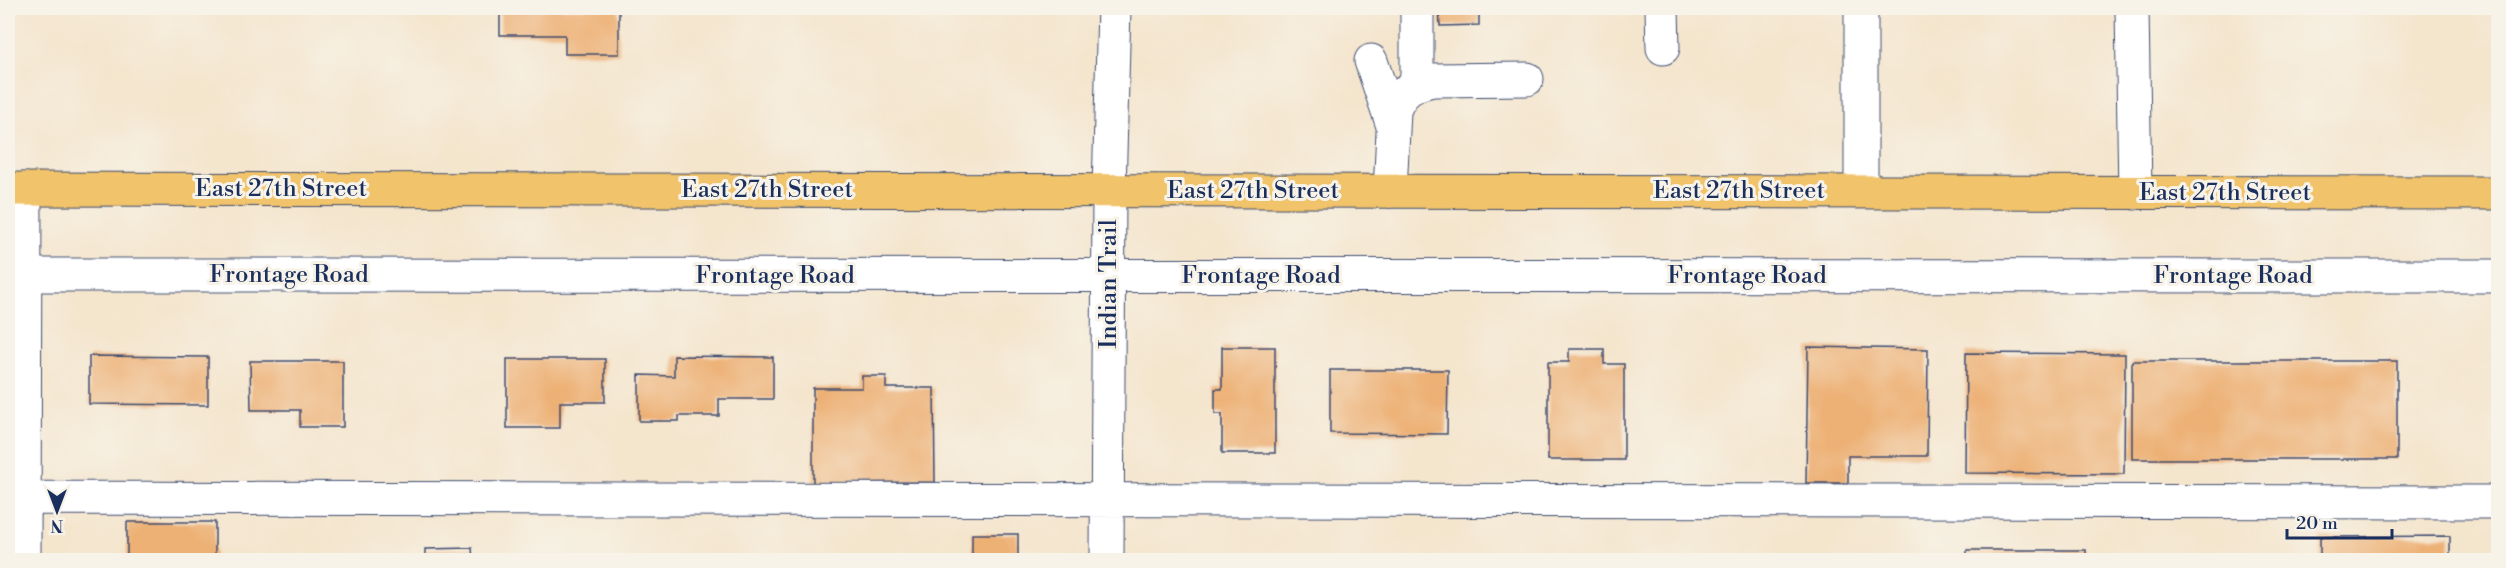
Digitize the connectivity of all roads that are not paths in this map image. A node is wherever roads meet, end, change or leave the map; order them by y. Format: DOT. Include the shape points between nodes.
graph roads {
  1 [pos="1114,8"];
  2 [pos="1417,8"];
  3 [pos="1662,8"];
  4 [pos="1861,8"];
  5 [pos="2132,8"];
  6 [pos="1663,48"];
  7 [pos="1371,61"];
  8 [pos="1527,79"];
  9 [pos="1417,84"];
  10 [pos="1393,126"];
  11 [pos="16,189"];
  12 [pos="1109,191"];
  13 [pos="1390,191"];
  14 [pos="1862,191"];
  15 [pos="2135,193"];
  16 [pos="2499,193"];
  17 [pos="24,275"];
  18 [pos="1109,276"];
  19 [pos="2499,276"];
  20 [pos="24,498"];
  21 [pos="1107,501"];
  22 [pos="2499,502"];
  23 [pos="24,561"];
  24 [pos="1107,561"];
  1 -- 12 [label="street, Indian Trail"];
  2 -- 9 [label="street"];
  3 -- 6 [label="street"];
  4 -- 14 [label="street"];
  5 -- 15 [label="street"];
  7 -- 10 [label="street"];
  8 -- 9 [label="street" via="1433,80"];
  9 -- 10 [label="street" via="1398,99"];
  10 -- 13 [label="street"];
  11 -- 12 [label="main road, East 27th Street"];
  11 -- 17 [label="street"];
  12 -- 13 [label="main road, East 27th Street"];
  12 -- 18 [label="street, Indian Trail"];
  13 -- 14 [label="main road, East 27th Street"];
  14 -- 15 [label="main road, East 27th Street"];
  15 -- 16 [label="main road, East 27th Street"];
  17 -- 18 [label="street, Frontage Road"];
  17 -- 20 [label="street"];
  18 -- 19 [label="street, Frontage Road"];
  18 -- 21 [label="street, Indian Trail"];
  20 -- 21 [label="street"];
  20 -- 23 [label="street"];
  21 -- 22 [label="street"];
  21 -- 24 [label="street, Indian Trail"];
}
